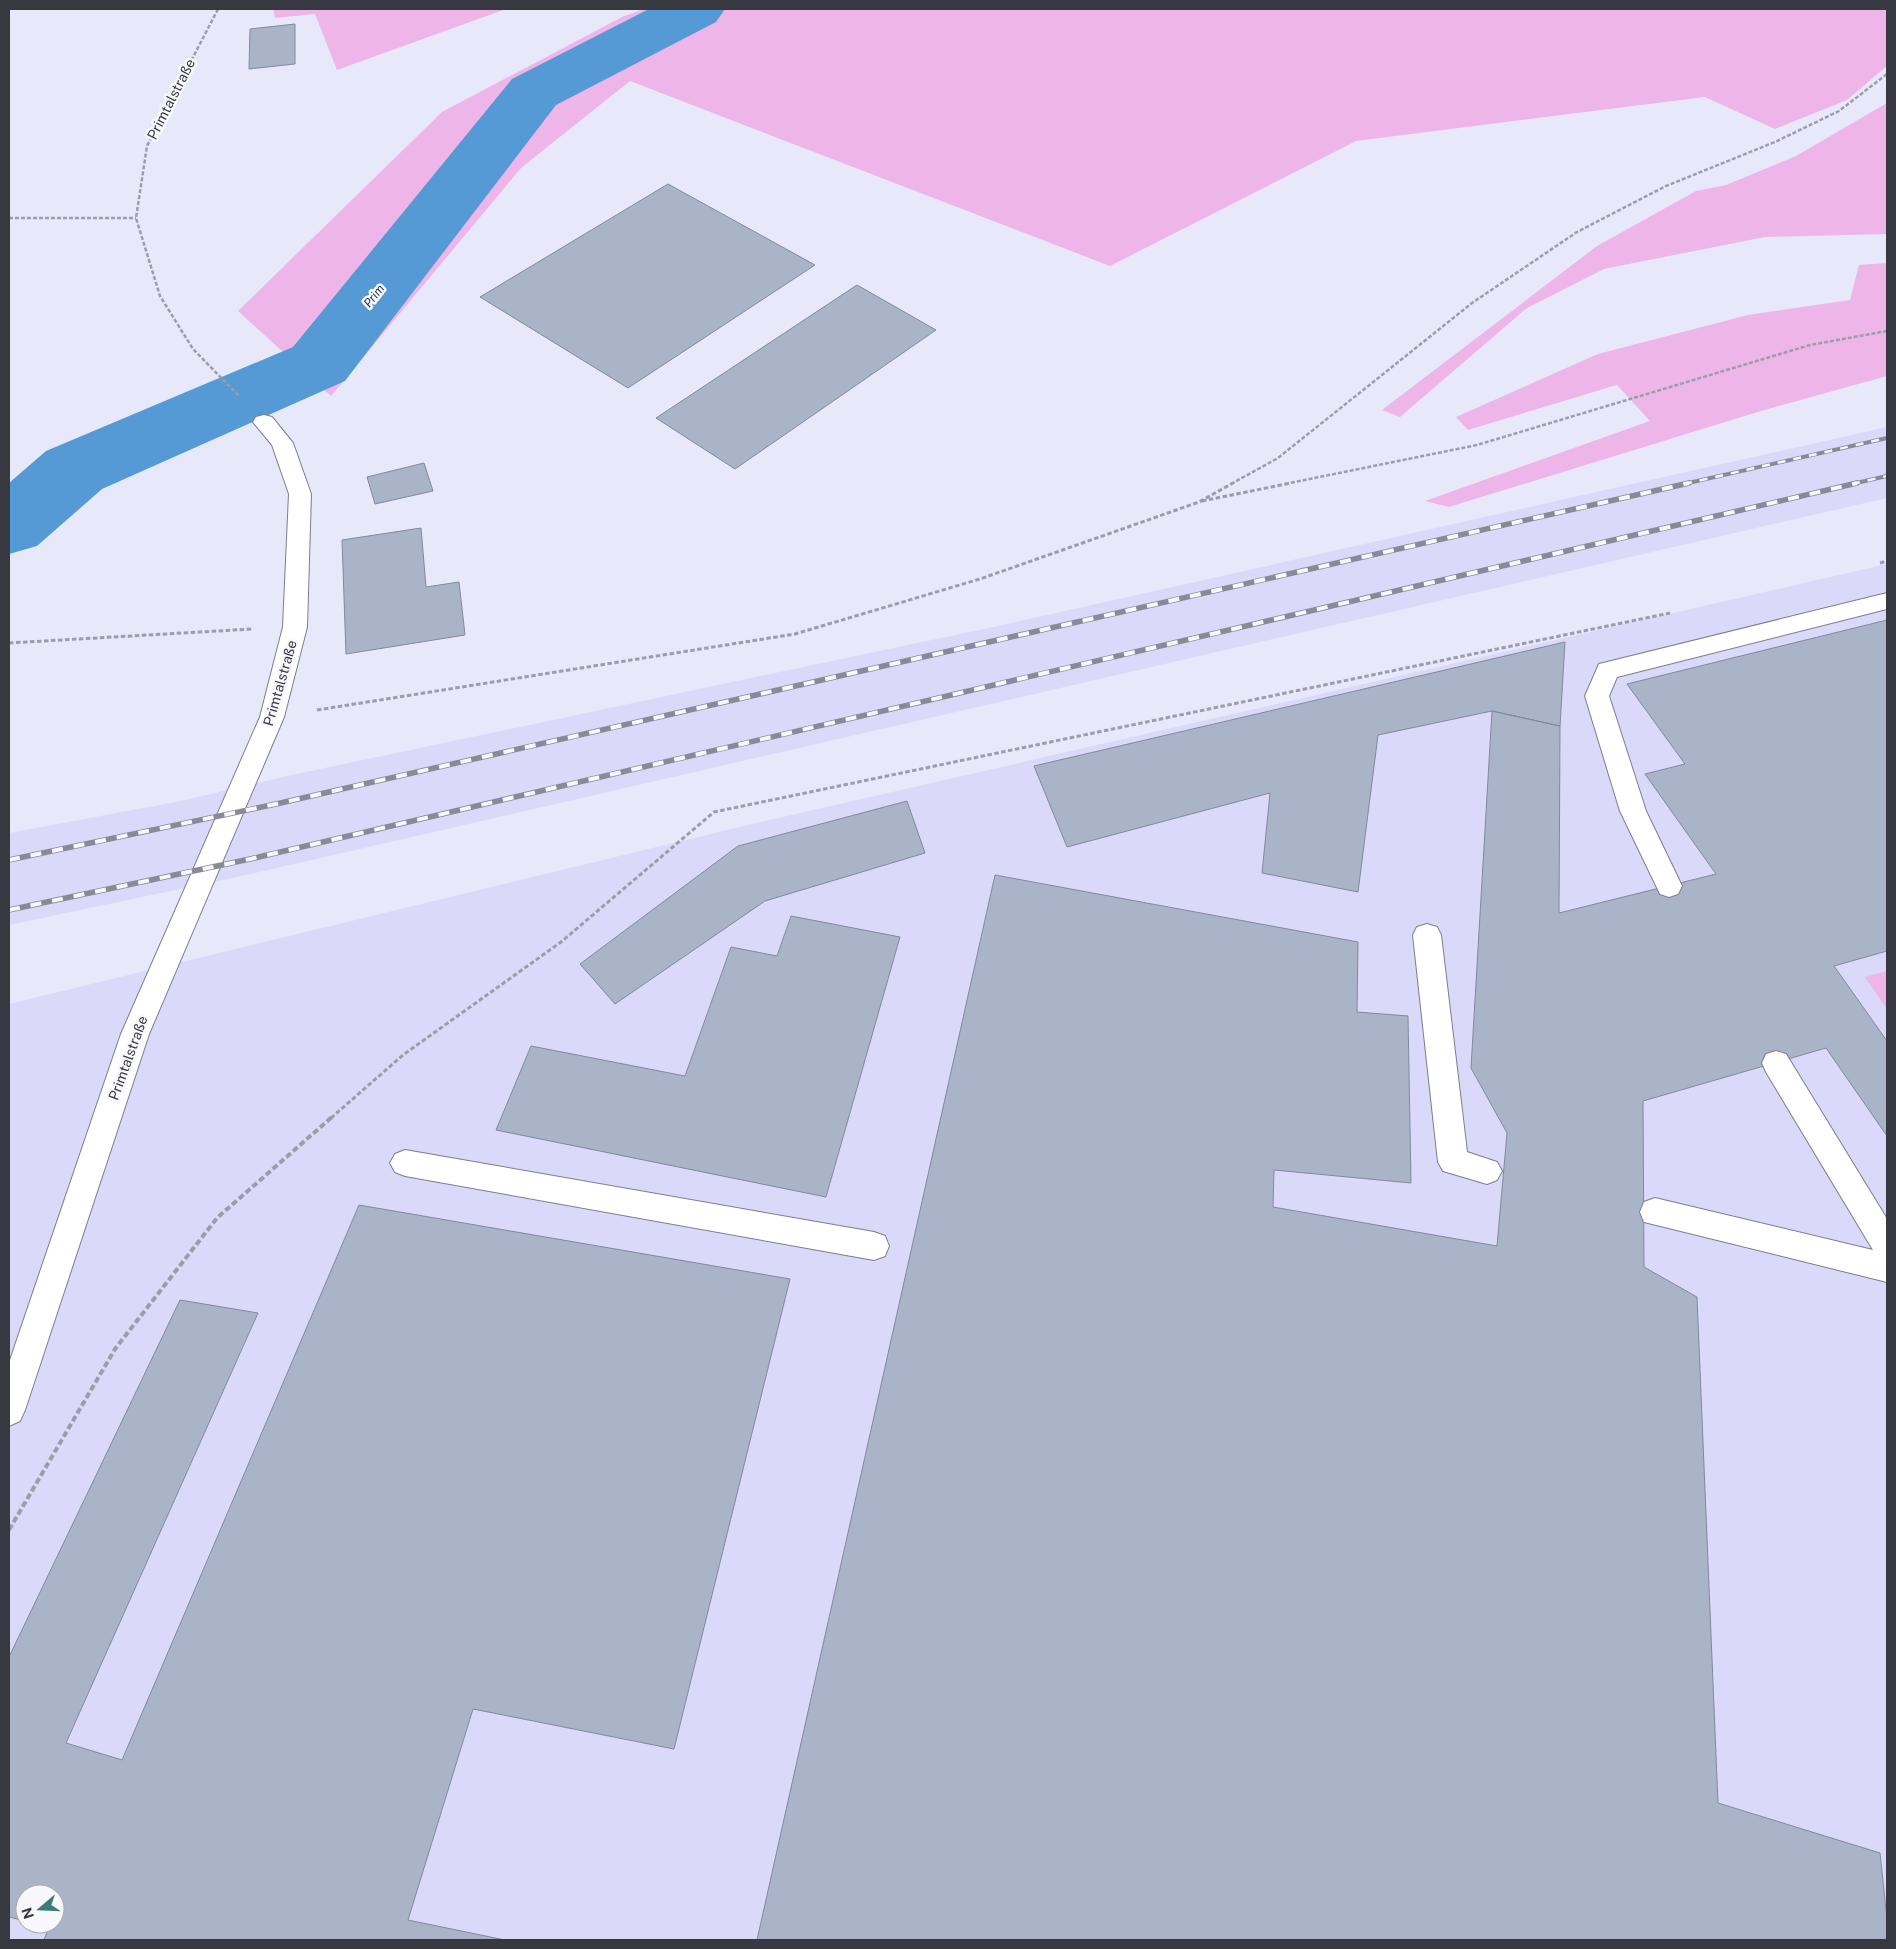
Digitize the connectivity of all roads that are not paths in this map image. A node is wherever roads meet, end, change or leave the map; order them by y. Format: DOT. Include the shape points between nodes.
graph roads {
  1 [pos="264,422"];
  2 [pos="1887,602"];
  3 [pos="1669,886"];
  4 [pos="1427,935"];
  5 [pos="1776,1063"];
  6 [pos="406,1163"];
  7 [pos="1487,1171"];
  8 [pos="1655,1212"];
  9 [pos="874,1246"];
  10 [pos="1887,1246"];
  11 [pos="1887,1268"];
  12 [pos="9,1410"];
  1 -- 12 [label="street, Primtalstraße" via="282,443 300,494 295,627 272,717 135,1034"];
  2 -- 3 [label="street" via="1608,670 1597,696 1633,811"];
  4 -- 7 [label="street" via="1453,1162"];
  5 -- 10 [label="street"];
  6 -- 9 [label="street"];
  8 -- 11 [label="street"];
}
